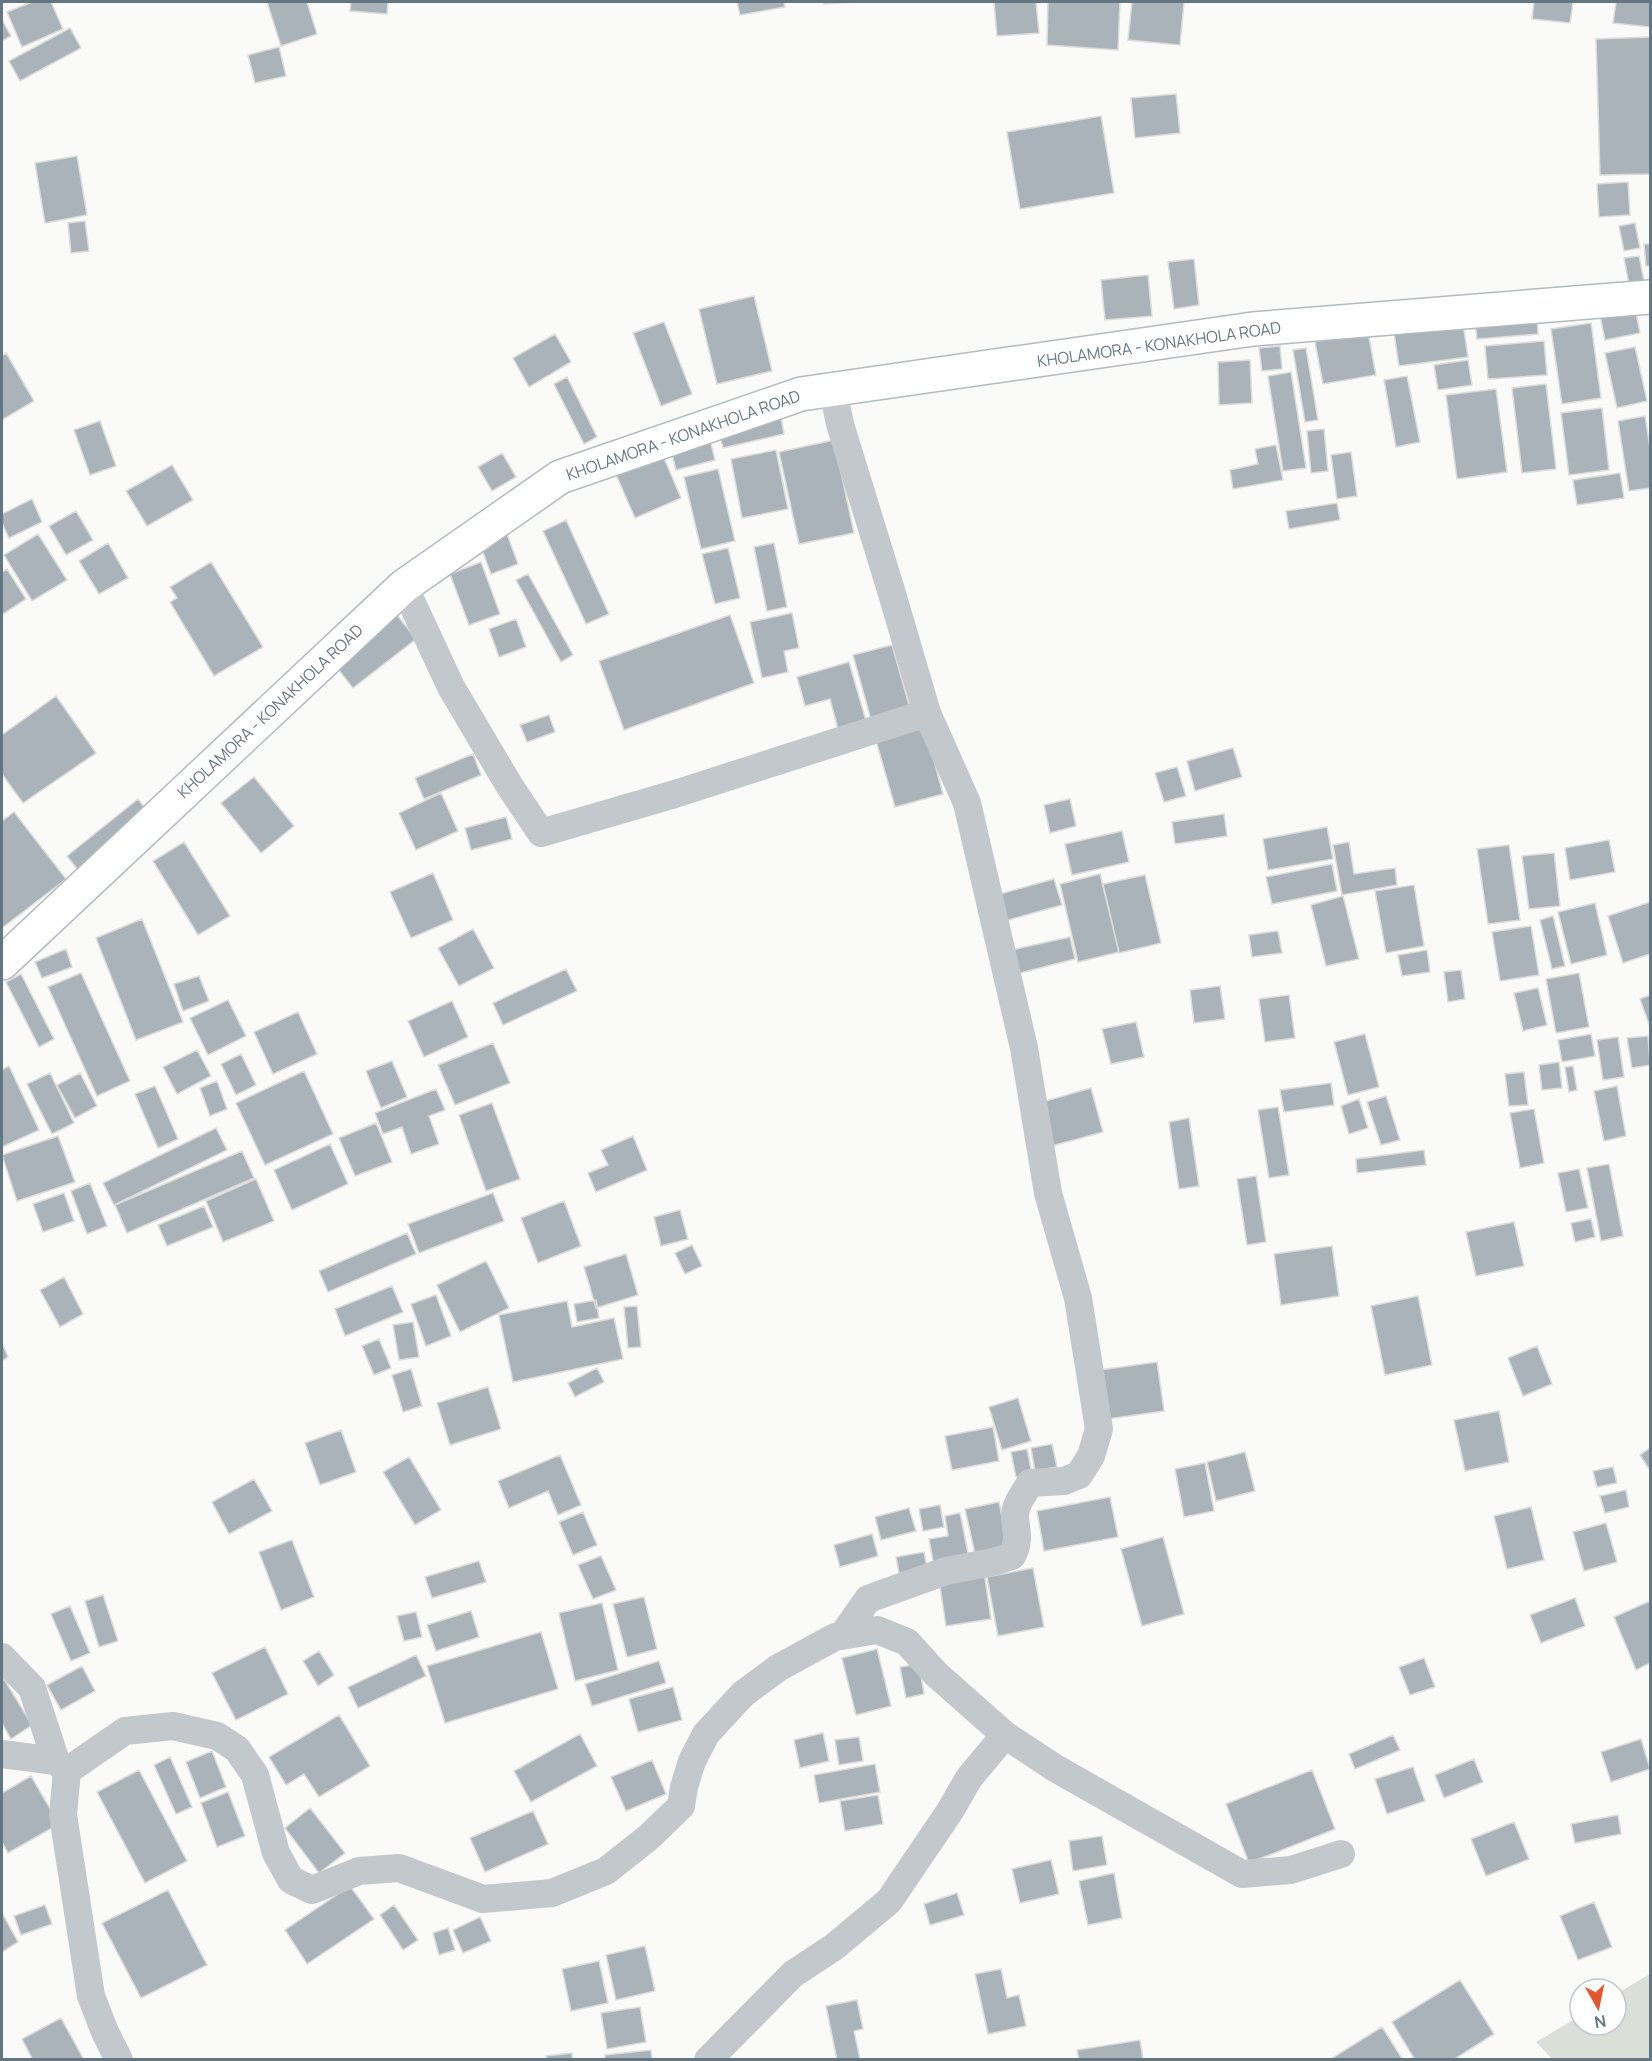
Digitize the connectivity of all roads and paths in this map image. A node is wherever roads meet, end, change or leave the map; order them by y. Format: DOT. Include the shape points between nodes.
graph roads {
  1 [pos="1650,297"];
  2 [pos="832,390"];
  3 [pos="404,586"];
  4 [pos="927,713"];
  5 [pos="2,963"];
  6 [pos="842,1636"];
  7 [pos="2,1657"];
  8 [pos="1005,1735"];
  9 [pos="2,1754"];
  10 [pos="62,1766"];
  11 [pos="1341,1854"];
  12 [pos="119,2060"];
  13 [pos="708,2060"];
  1 -- 2 [label="main road, KHOLAMORA - KONAKHOLA ROAD" via="1253,329"];
  2 -- 3 [label="main road, KHOLAMORA - KONAKHOLA ROAD" via="801,394 560,477"];
  2 -- 4 [label="street"];
  3 -- 4 [label="street" via="451,687 541,832 675,794"];
  3 -- 5 [label="main road, KHOLAMORA - KONAKHOLA ROAD"];
  4 -- 6 [label="street" via="967,803 1024,1048 1048,1193 1078,1298 1099,1429 1092,1456 1079,1475 1030,1483 1016,1510 1017,1548 1012,1556 946,1571 868,1599"];
  6 -- 8 [label="street" via="877,1630 907,1642 936,1674"];
  6 -- 10 [label="street" via="778,1668 723,1714 706,1734 692,1761 681,1806 649,1838 606,1871 552,1893 483,1899 399,1868 359,1871 312,1890 291,1880 276,1852 255,1775 237,1749 217,1736 173,1726 125,1731"];
  7 -- 10 [label="street" via="32,1688"];
  8 -- 11 [label="street" via="1055,1768 1242,1874 1291,1870"];
  8 -- 13 [label="street" via="969,1778 889,1901 834,1947 793,1974"];
  9 -- 10 [label="street"];
  10 -- 12 [label="street" via="63,1815 91,1995"];
}
